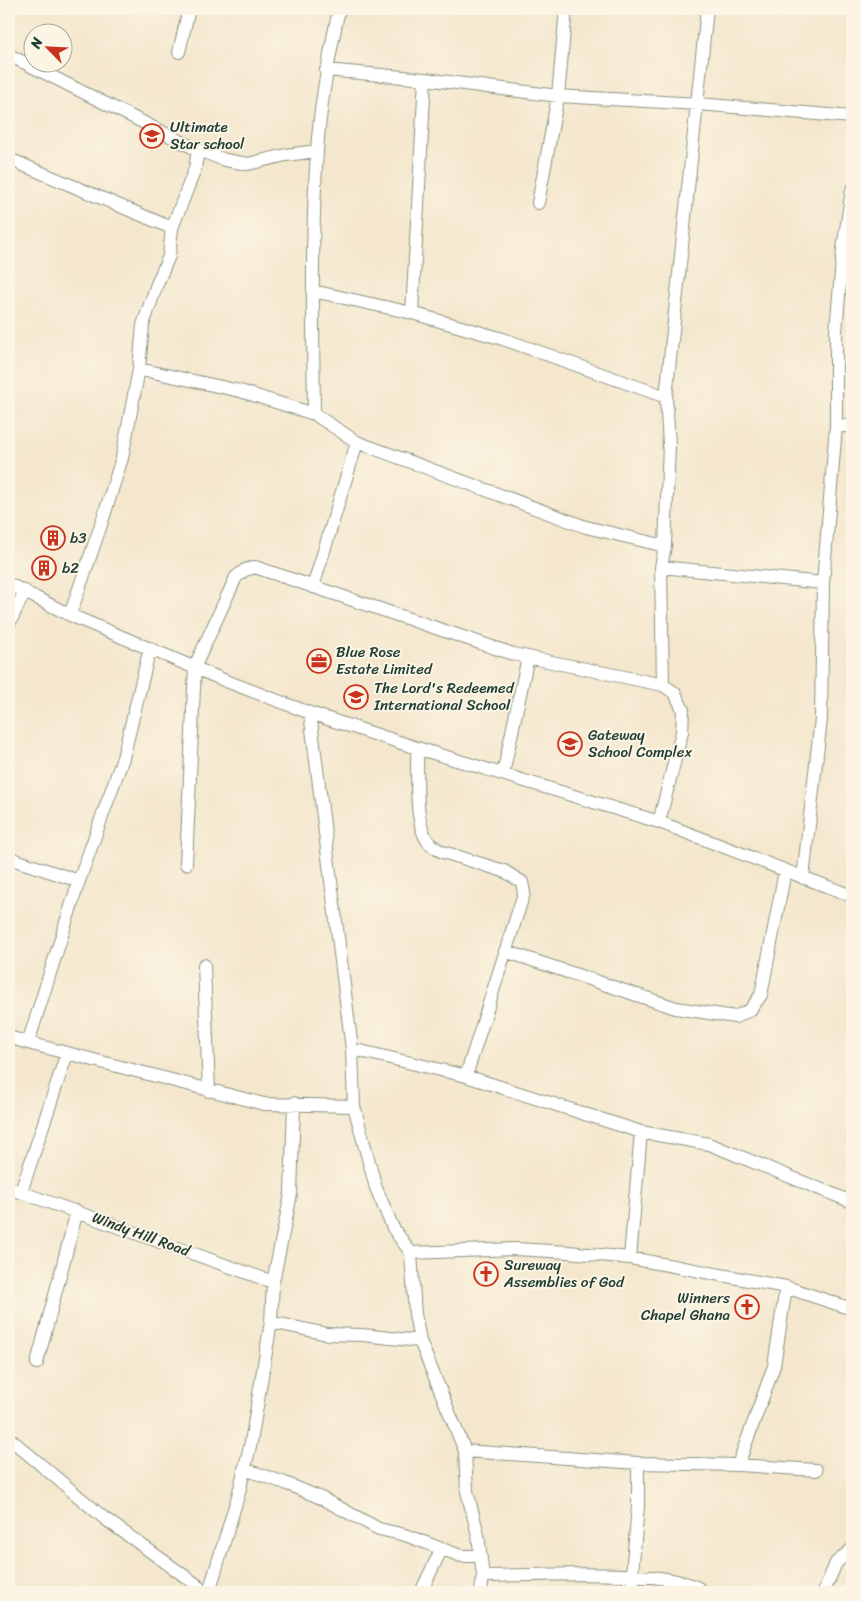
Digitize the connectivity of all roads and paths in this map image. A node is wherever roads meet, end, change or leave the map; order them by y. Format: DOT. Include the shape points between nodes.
graph roads {
  1 [pos="189,9"];
  2 [pos="339,9"];
  3 [pos="566,9"];
  4 [pos="707,9"];
  5 [pos="178,52"];
  6 [pos="9,56"];
  7 [pos="326,70"];
  8 [pos="425,79"];
  9 [pos="558,96"];
  10 [pos="698,104"];
  11 [pos="852,117"];
  12 [pos="198,150"];
  13 [pos="317,150"];
  14 [pos="9,158"];
  15 [pos="852,190"];
  16 [pos="538,203"];
  17 [pos="172,228"];
  18 [pos="313,291"];
  19 [pos="412,313"];
  20 [pos="139,369"];
  21 [pos="666,397"];
  22 [pos="314,414"];
  23 [pos="836,426"];
  24 [pos="852,426"];
  25 [pos="357,442"];
  26 [pos="665,546"];
  27 [pos="661,567"];
  28 [pos="823,583"];
  29 [pos="9,584"];
  30 [pos="313,587"];
  31 [pos="25,591"];
  32 [pos="70,615"];
  33 [pos="9,624"];
  34 [pos="150,648"];
  35 [pos="528,657"];
  36 [pos="195,666"];
  37 [pos="663,684"];
  38 [pos="310,713"];
  39 [pos="416,748"];
  40 [pos="503,774"];
  41 [pos="659,822"];
  42 [pos="9,858"];
  43 [pos="186,864"];
  44 [pos="785,871"];
  45 [pos="803,878"];
  46 [pos="78,881"];
  47 [pos="852,896"];
  48 [pos="505,951"];
  49 [pos="204,965"];
  50 [pos="9,1037"];
  51 [pos="28,1043"];
  52 [pos="352,1049"];
  53 [pos="67,1053"];
  54 [pos="466,1076"];
  55 [pos="209,1090"];
  56 [pos="294,1103"];
  57 [pos="354,1106"];
  58 [pos="641,1132"];
  59 [pos="15,1190"];
  60 [pos="852,1202"];
  61 [pos="77,1211"];
  62 [pos="411,1252"];
  63 [pos="630,1258"];
  64 [pos="273,1282"];
  65 [pos="786,1287"];
  66 [pos="852,1309"];
  67 [pos="271,1322"];
  68 [pos="420,1341"];
  69 [pos="37,1363"];
  70 [pos="9,1438"];
  71 [pos="465,1451"];
  72 [pos="638,1463"];
  73 [pos="738,1465"];
  74 [pos="244,1469"];
  75 [pos="816,1470"];
  76 [pos="852,1549"];
  77 [pos="441,1550"];
  78 [pos="480,1556"];
  79 [pos="632,1574"];
  80 [pos="483,1576"];
  81 [pos="825,1589"];
  82 [pos="202,1592"];
  83 [pos="209,1592"];
  84 [pos="421,1592"];
  85 [pos="481,1592"];
  86 [pos="633,1592"];
  87 [pos="704,1592"];
  1 -- 5 [label="street"];
  2 -- 7 [label="street"];
  3 -- 9 [label="street"];
  4 -- 10 [label="street"];
  6 -- 12 [label="street"];
  7 -- 8 [label="street"];
  7 -- 13 [label="street"];
  8 -- 9 [label="street"];
  8 -- 19 [label="street"];
  9 -- 10 [label="street"];
  9 -- 16 [label="street"];
  10 -- 11 [label="street"];
  10 -- 21 [label="street"];
  12 -- 13 [label="street" via="248,164"];
  12 -- 17 [label="street" via="195,170"];
  13 -- 18 [label="street"];
  14 -- 17 [label="street"];
  15 -- 23 [label="street" via="836,331"];
  17 -- 20 [label="street" via="169,256 143,325"];
  18 -- 19 [label="street"];
  18 -- 22 [label="street"];
  19 -- 21 [label="street" via="503,339"];
  20 -- 22 [label="street" via="240,391"];
  20 -- 32 [label="street" via="122,458"];
  21 -- 26 [label="street" via="669,445"];
  22 -- 25 [label="street"];
  23 -- 24 [label="street"];
  23 -- 28 [label="street"];
  25 -- 26 [label="street" via="586,527"];
  25 -- 30 [label="street"];
  26 -- 27 [label="street"];
  27 -- 28 [label="street"];
  27 -- 37 [label="street"];
  28 -- 45 [label="street" via="821,719"];
  29 -- 31 [label="street"];
  30 -- 35 [label="street"];
  30 -- 36 [label="street" via="255,567 244,570 236,577"];
  31 -- 32 [label="street"];
  31 -- 33 [label="street"];
  32 -- 34 [label="street"];
  34 -- 36 [label="street"];
  34 -- 46 [label="street" via="123,758"];
  35 -- 37 [label="street"];
  35 -- 40 [label="street"];
  36 -- 38 [label="street"];
  36 -- 43 [label="street"];
  37 -- 41 [label="street" via="675,693 683,710 682,732"];
  38 -- 39 [label="street"];
  38 -- 52 [label="street"];
  39 -- 40 [label="street"];
  39 -- 48 [label="street" via="420,822 426,839 443,852 504,871 522,882 524,893"];
  40 -- 41 [label="street"];
  41 -- 44 [label="street"];
  42 -- 46 [label="street"];
  44 -- 45 [label="street"];
  44 -- 48 [label="street" via="761,995 750,1010 734,1017 676,1008"];
  45 -- 47 [label="street"];
  46 -- 51 [label="street"];
  48 -- 54 [label="street"];
  49 -- 55 [label="street"];
  50 -- 51 [label="street"];
  51 -- 53 [label="street"];
  52 -- 54 [label="street"];
  52 -- 57 [label="street"];
  53 -- 55 [label="street"];
  53 -- 59 [label="street"];
  54 -- 58 [label="street"];
  55 -- 56 [label="street" via="264,1104"];
  56 -- 57 [label="street"];
  56 -- 64 [label="street" via="291,1194"];
  57 -- 62 [label="street" via="376,1188 392,1228"];
  58 -- 60 [label="street" via="709,1144"];
  58 -- 63 [label="street"];
  59 -- 61 [label="street, Windy Hill Road"];
  61 -- 64 [label="street, Windy Hill Road"];
  61 -- 69 [label="street"];
  62 -- 63 [label="street" via="515,1249"];
  62 -- 68 [label="street"];
  63 -- 65 [label="street"];
  64 -- 67 [label="street"];
  65 -- 66 [label="street"];
  65 -- 73 [label="street" via="774,1366"];
  67 -- 68 [label="street" via="327,1334"];
  67 -- 74 [label="street"];
  68 -- 71 [label="street"];
  70 -- 82 [label="street" via="104,1518 197,1585"];
  71 -- 72 [label="street"];
  71 -- 78 [label="street" via="467,1491"];
  72 -- 73 [label="street"];
  72 -- 79 [label="street"];
  73 -- 75 [label="street"];
  74 -- 77 [label="street" via="285,1482 379,1529 405,1535"];
  74 -- 83 [label="street"];
  76 -- 81 [label="street" via="836,1563"];
  77 -- 78 [label="street" via="461,1556"];
  77 -- 84 [label="street"];
  78 -- 80 [label="street"];
  79 -- 80 [label="street"];
  79 -- 86 [label="street"];
  79 -- 87 [label="street" via="688,1584"];
  80 -- 85 [label="street"];
}
